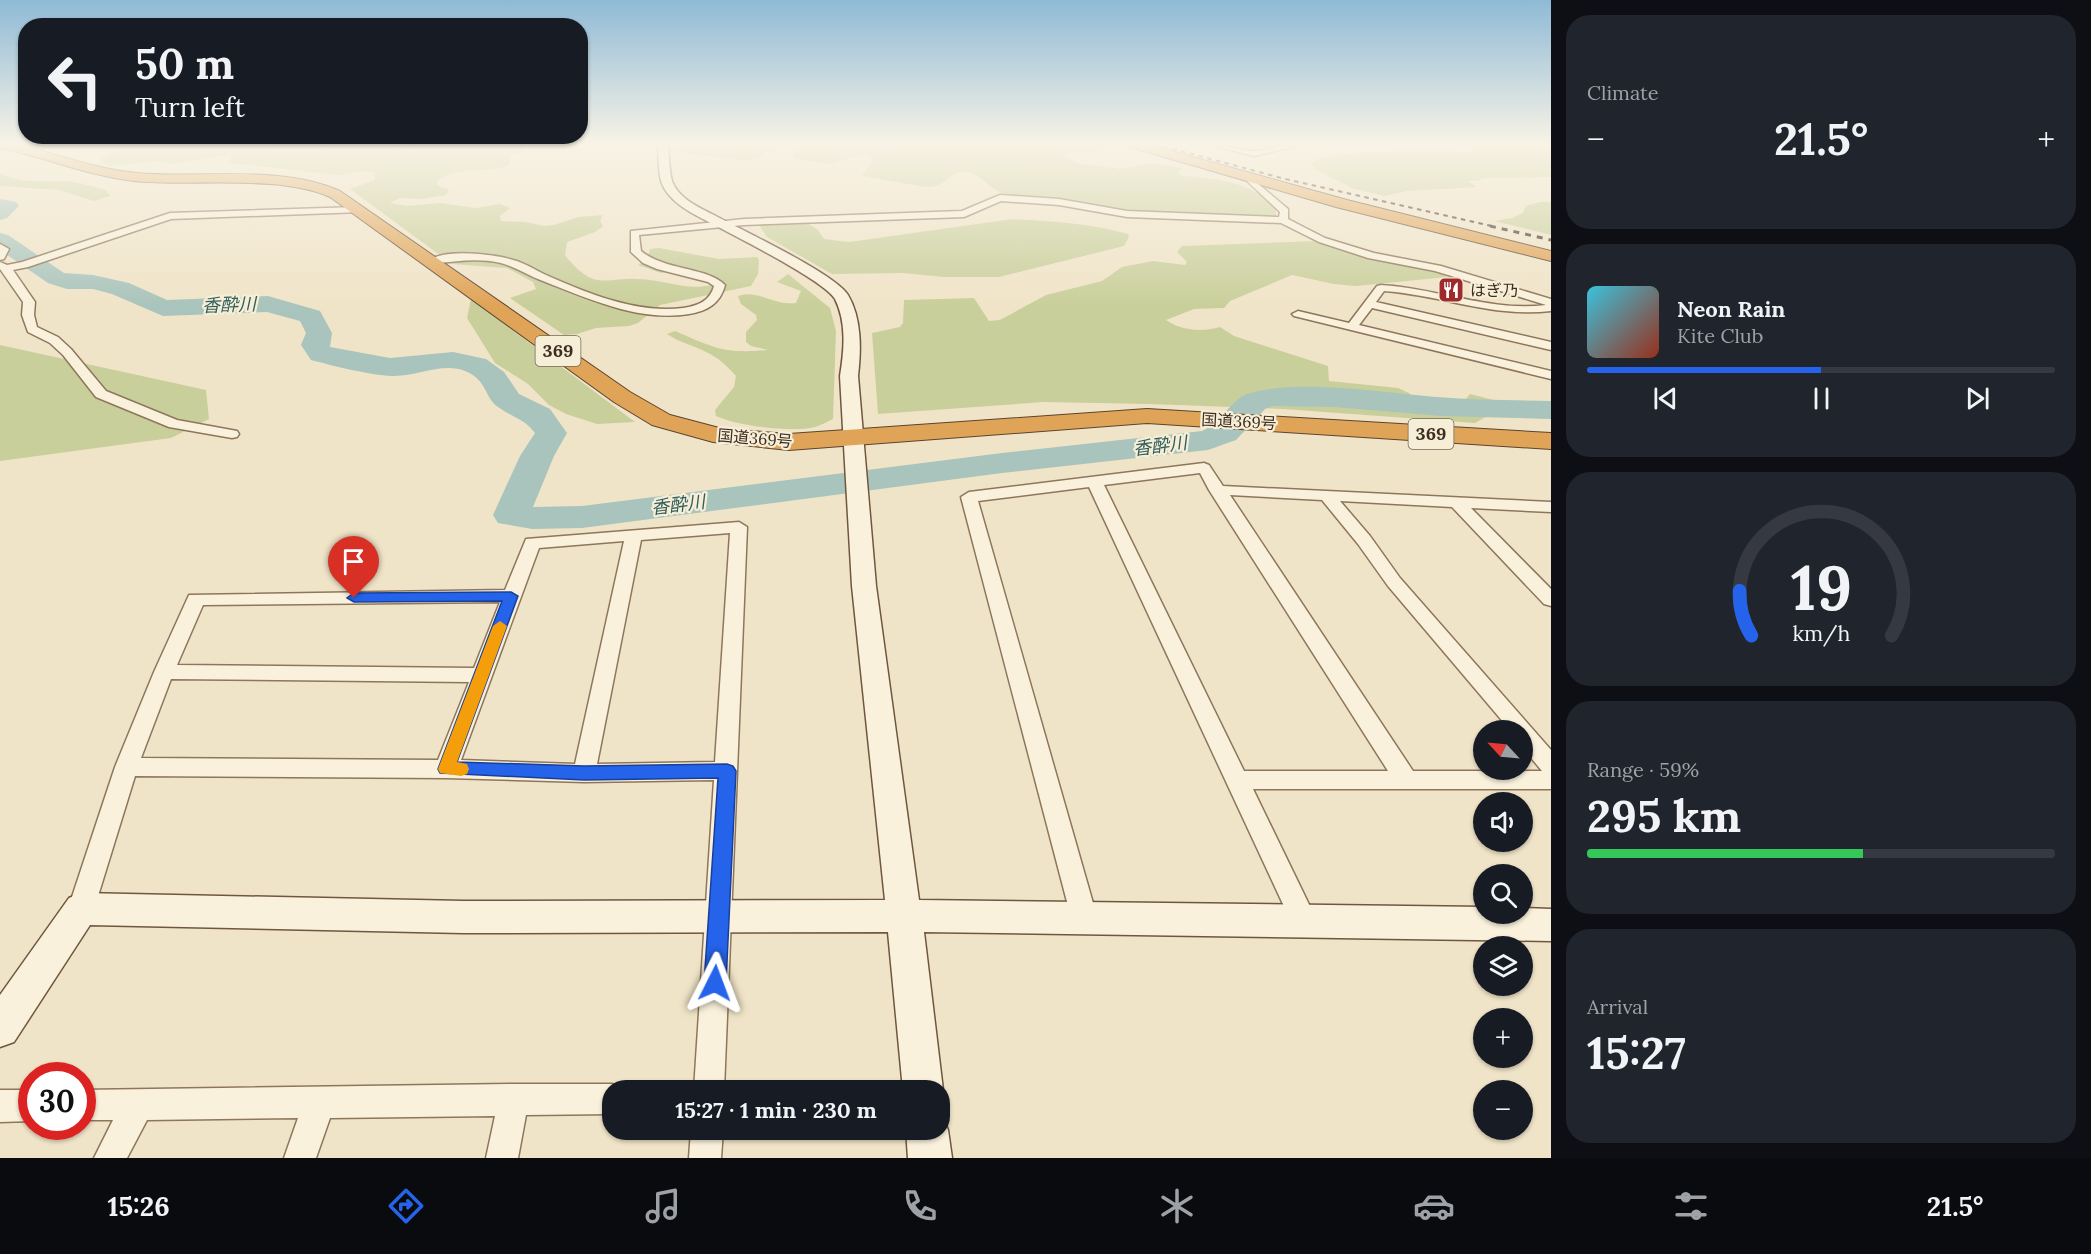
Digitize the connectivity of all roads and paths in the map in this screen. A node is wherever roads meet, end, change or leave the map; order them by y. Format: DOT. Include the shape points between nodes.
graph roads {
  1 [pos="339,198"];
  2 [pos="680,198"];
  3 [pos="1000,198"];
  4 [pos="1001,198"];
  5 [pos="1271,198"];
  6 [pos="1320,198"];
  7 [pos="358,210"];
  8 [pos="1283,220"];
  9 [pos="722,225"];
  10 [pos="0,247"];
  11 [pos="1551,256"];
  12 [pos="433,261"];
  13 [pos="2,263"];
  14 [pos="1371,303"];
  15 [pos="1551,303"];
  16 [pos="1551,308"];
  17 [pos="1298,314"];
  18 [pos="1352,326"];
  19 [pos="1551,346"];
  20 [pos="1551,375"];
  21 [pos="232,434"];
  22 [pos="855,438"];
  23 [pos="1551,441"];
  24 [pos="1094,481"];
  25 [pos="1217,490"];
  26 [pos="1327,496"];
  27 [pos="1457,504"];
  28 [pos="1551,507"];
  29 [pos="633,537"];
  30 [pos="511,596"];
  31 [pos="1551,600"];
  32 [pos="164,672"];
  33 [pos="482,675"];
  34 [pos="1513,720"];
  35 [pos="1533,744"];
  36 [pos="126,766"];
  37 [pos="1551,766"];
  38 [pos="446,769"];
  39 [pos="727,771"];
  40 [pos="584,773"];
  41 [pos="1236,780"];
  42 [pos="1551,780"];
  43 [pos="1407,781"];
  44 [pos="81,909"];
  45 [pos="904,916"];
  46 [pos="1084,917"];
  47 [pos="718,918"];
  48 [pos="1304,921"];
  49 [pos="1551,925"];
  50 [pos="0,1028"];
  51 [pos="710,1080"];
  52 [pos="922,1080"];
  53 [pos="602,1099"];
  54 [pos="514,1100"];
  55 [pos="320,1101"];
  56 [pos="139,1104"];
  57 [pos="96,1105"];
  58 [pos="0,1106"];
  59 [pos="18,1106"];
  60 [pos="706,1140"];
  61 [pos="928,1140"];
  62 [pos="110,1158"];
  63 [pos="300,1158"];
  64 [pos="502,1158"];
  65 [pos="705,1158"];
  66 [pos="930,1158"];
  1 -- 7 [label="highway, 国道369号 / 369"];
  2 -- 9 [label="street"];
  3 -- 9 [label="street" via="964,214"];
  4 -- 8 [label="street" via="1059,202 1128,214"];
  5 -- 8 [label="street" via="1285,211"];
  6 -- 11 [label="highway"];
  7 -- 12 [label="highway, 国道369号 / 369"];
  7 -- 13 [label="street" via="178,215 24,265"];
  8 -- 15 [label="street" via="1322,240 1372,256 1437,268"];
  9 -- 12 [label="street" via="634,233 636,252 647,261 720,285 718,295 704,307 678,313 632,307 509,262 480,256"];
  9 -- 22 [label="street" via="822,280 841,296 853,348 849,376"];
  10 -- 13 [label="street" via="4,249"];
  12 -- 22 [label="highway, 国道369号 / 369" via="622,397 661,420 722,437 789,442"];
  13 -- 21 [label="street" via="29,302 32,329 67,352 101,394 174,424"];
  14 -- 16 [label="street" via="1382,288 1404,288 1496,308 1530,312"];
  14 -- 18 [label="street"];
  14 -- 19 [label="street"];
  17 -- 18 [label="street"];
  18 -- 20 [label="street"];
  22 -- 23 [label="highway, 国道369号 / 369" via="1147,416"];
  22 -- 45 [label="street" via="864,586"];
  24 -- 25 [label="street" via="1204,468"];
  24 -- 41 [label="street"];
  24 -- 46 [label="street" via="969,496"];
  25 -- 26 [label="street"];
  25 -- 43 [label="street"];
  26 -- 27 [label="street"];
  26 -- 34 [label="street" via="1394,582"];
  27 -- 28 [label="street"];
  27 -- 31 [label="street"];
  29 -- 30 [label="street" via="532,543"];
  29 -- 39 [label="street" via="739,527"];
  29 -- 40 [label="street"];
  30 -- 32 [label="street" via="196,599"];
  30 -- 33 [label="street"];
  32 -- 33 [label="street"];
  32 -- 36 [label="street"];
  33 -- 38 [label="street"];
  35 -- 37 [label="street"];
  36 -- 38 [label="street"];
  36 -- 44 [label="street"];
  38 -- 40 [label="street"];
  39 -- 40 [label="street"];
  39 -- 47 [label="street"];
  41 -- 43 [label="street"];
  41 -- 48 [label="street"];
  42 -- 43 [label="street"];
  44 -- 47 [label="street"];
  44 -- 50 [label="street"];
  45 -- 46 [label="street"];
  45 -- 47 [label="street"];
  45 -- 52 [label="street"];
  46 -- 48 [label="street"];
  47 -- 51 [label="street"];
  48 -- 49 [label="street"];
  53 -- 54 [label="street"];
  54 -- 55 [label="street"];
  54 -- 64 [label="street"];
  55 -- 56 [label="street"];
  55 -- 63 [label="street"];
  56 -- 57 [label="street"];
  56 -- 62 [label="street"];
  58 -- 59 [label="street"];
  60 -- 65 [label="street"];
  61 -- 66 [label="street"];
}
